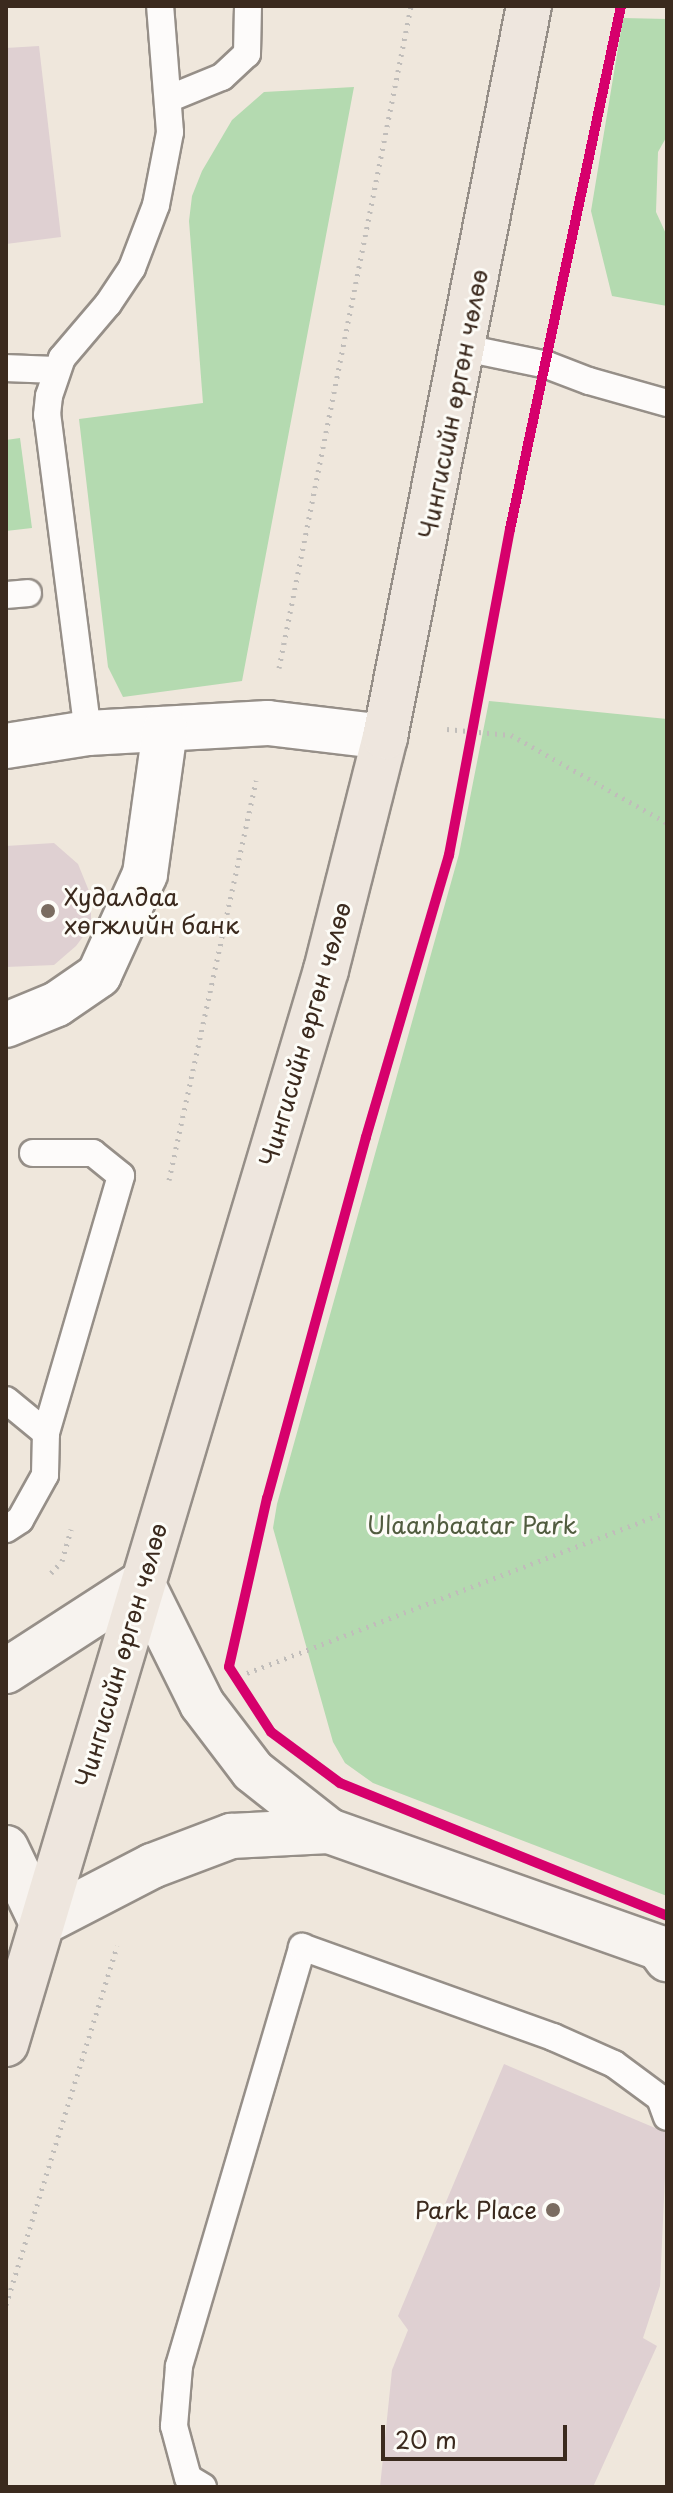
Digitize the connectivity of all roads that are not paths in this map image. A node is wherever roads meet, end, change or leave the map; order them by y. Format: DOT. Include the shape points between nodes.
graph roads {
  1 [pos="160,6"];
  2 [pos="248,6"];
  3 [pos="529,6"];
  4 [pos="168,99"];
  5 [pos="465,348"];
  6 [pos="6,368"];
  7 [pos="56,370"];
  8 [pos="667,403"];
  9 [pos="165,729"];
  10 [pos="88,733"];
  11 [pos="385,737"];
  12 [pos="6,746"];
  13 [pos="6,1025"];
  14 [pos="33,1153"];
  15 [pos="6,1400"];
  16 [pos="46,1433"];
  17 [pos="6,1529"];
  18 [pos="142,1583"];
  19 [pos="6,1671"];
  20 [pos="329,1831"];
  21 [pos="6,1848"];
  22 [pos="42,1923"];
  23 [pos="667,1959"];
  24 [pos="6,2044"];
  25 [pos="667,2117"];
  26 [pos="203,2487"];
  1 -- 4 [label="lane"];
  2 -- 4 [label="lane" via="247,54 222,77"];
  3 -- 5 [label="highway, Чингисийн өргөн чөлөө"];
  4 -- 7 [label="lane" via="166,167 147,236 122,285"];
  5 -- 8 [label="lane" via="547,365"];
  5 -- 11 [label="highway, Чингисийн өргөн чөлөө"];
  6 -- 7 [label="lane"];
  7 -- 10 [label="lane" via="47,415"];
  9 -- 10 [label="street"];
  9 -- 11 [label="street" via="268,723"];
  9 -- 13 [label="street" via="145,874 99,975 57,1004"];
  10 -- 12 [label="street"];
  11 -- 18 [label="highway, Чингисийн өргөн чөлөө" via="326,970"];
  14 -- 16 [label="lane" via="93,1153 121,1176"];
  15 -- 16 [label="lane"];
  16 -- 17 [label="lane" via="45,1475 20,1520"];
  18 -- 19 [label="street"];
  18 -- 20 [label="street" via="202,1704 253,1771"];
  18 -- 22 [label="highway, Чингисийн өргөн чөлөө"];
  20 -- 22 [label="street" via="231,1836 152,1866"];
  20 -- 23 [label="street" via="659,1948"];
  21 -- 22 [label="street"];
  22 -- 24 [label="highway, Чингисийн өргөн чөлөө"];
  25 -- 26 [label="lane" via="660,2098 614,2064 302,1947 179,2366 174,2426 188,2478"];
}
